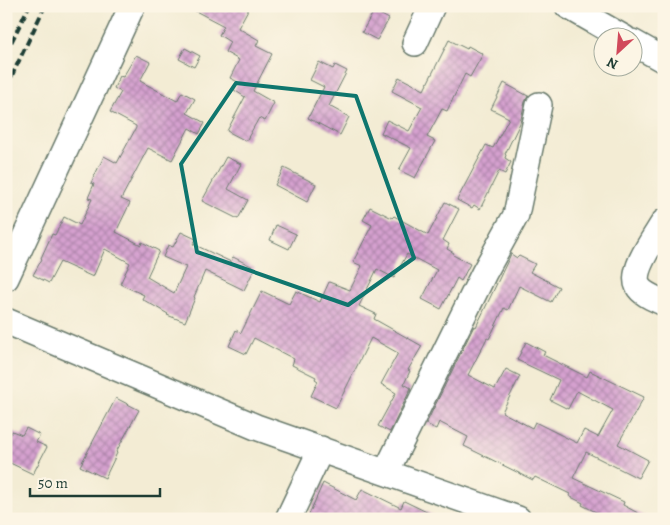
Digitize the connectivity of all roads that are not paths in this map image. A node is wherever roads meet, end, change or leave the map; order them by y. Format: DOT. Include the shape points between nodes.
graph roads {
  1 [pos="132,6"];
  2 [pos="432,6"];
  3 [pos="568,6"];
  4 [pos="606,28"];
  5 [pos="415,43"];
  6 [pos="642,48"];
  7 [pos="664,60"];
  8 [pos="539,105"];
  9 [pos="664,222"];
  10 [pos="6,278"];
  11 [pos="664,303"];
  12 [pos="6,321"];
  13 [pos="321,449"];
  14 [pos="386,472"];
  15 [pos="288,519"];
  16 [pos="518,519"];
  1 -- 10 [label="street"];
  2 -- 5 [label="street"];
  3 -- 4 [label="street"];
  6 -- 7 [label="street"];
  8 -- 14 [label="street" via="516,215"];
  9 -- 11 [label="street" via="639,264 636,277 638,287"];
  12 -- 13 [label="street" via="256,426"];
  13 -- 14 [label="street"];
  13 -- 15 [label="street"];
  14 -- 16 [label="street"];
}
